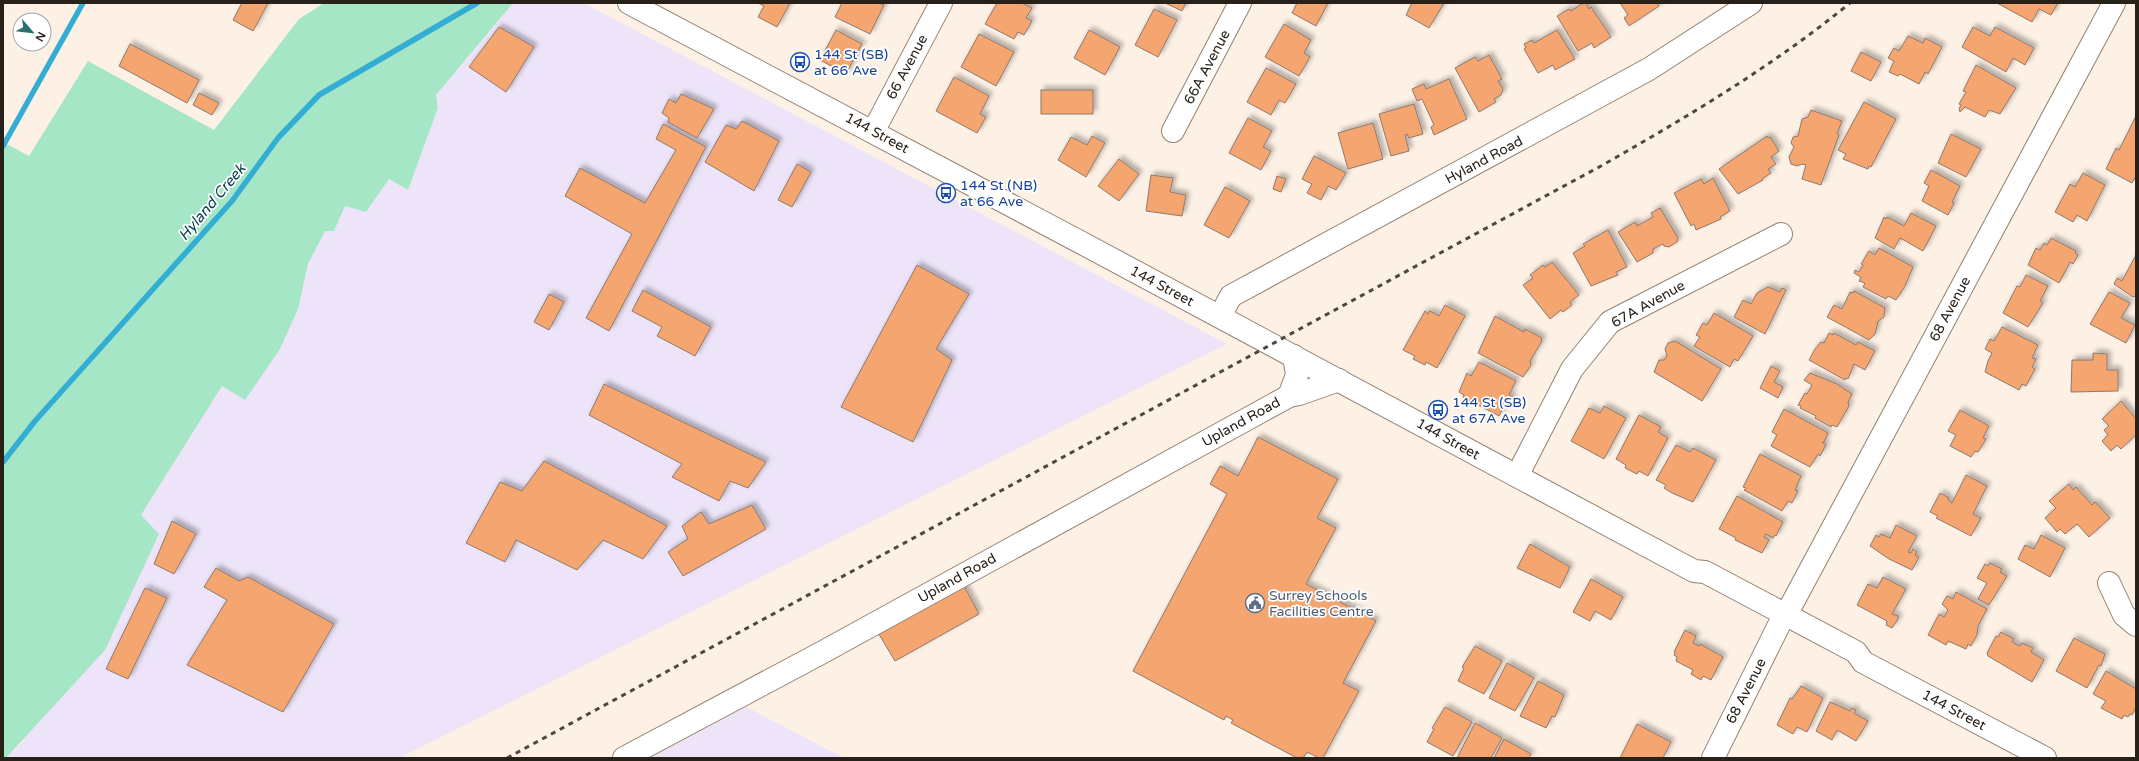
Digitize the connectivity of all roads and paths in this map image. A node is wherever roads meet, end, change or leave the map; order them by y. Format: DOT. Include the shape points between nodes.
graph roads {
  1 [pos="629,3"];
  2 [pos="941,3"];
  3 [pos="1240,3"];
  4 [pos="1751,3"];
  5 [pos="2114,3"];
  6 [pos="874,130"];
  7 [pos="1173,131"];
  8 [pos="1781,234"];
  9 [pos="1220,316"];
  10 [pos="1294,356"];
  11 [pos="1339,380"];
  12 [pos="1289,396"];
  13 [pos="1516,476"];
  14 [pos="2109,583"];
  15 [pos="1783,620"];
  16 [pos="2136,625"];
  17 [pos="2041,757"];
  18 [pos="624,758"];
  19 [pos="1713,758"];
  1 -- 6 [label="street, 144 Street"];
  2 -- 6 [label="street, 66 Avenue"];
  3 -- 7 [label="street, 66A Avenue"];
  4 -- 9 [label="street, Hyland Road" via="1649,69 1232,296"];
  5 -- 15 [label="street, 68 Avenue"];
  6 -- 9 [label="street, 144 Street" via="1050,227"];
  8 -- 13 [label="street, 67A Avenue" via="1610,322 1572,369"];
  9 -- 10 [label="street, 144 Street"];
  10 -- 11 [label="street, 144 Street"];
  10 -- 12 [label="street, Upland Road" via="1296,375"];
  11 -- 12 [label="street, Upland Road"];
  11 -- 13 [label="street, 144 Street"];
  12 -- 18 [label="street, Upland Road" via="823,652"];
  13 -- 15 [label="street, 144 Street" via="1694,572 1705,572"];
  14 -- 16 [label="street" via="2124,615"];
  15 -- 17 [label="street, 144 Street" via="1856,652 1863,662"];
  15 -- 19 [label="street, 68 Avenue"];
}
